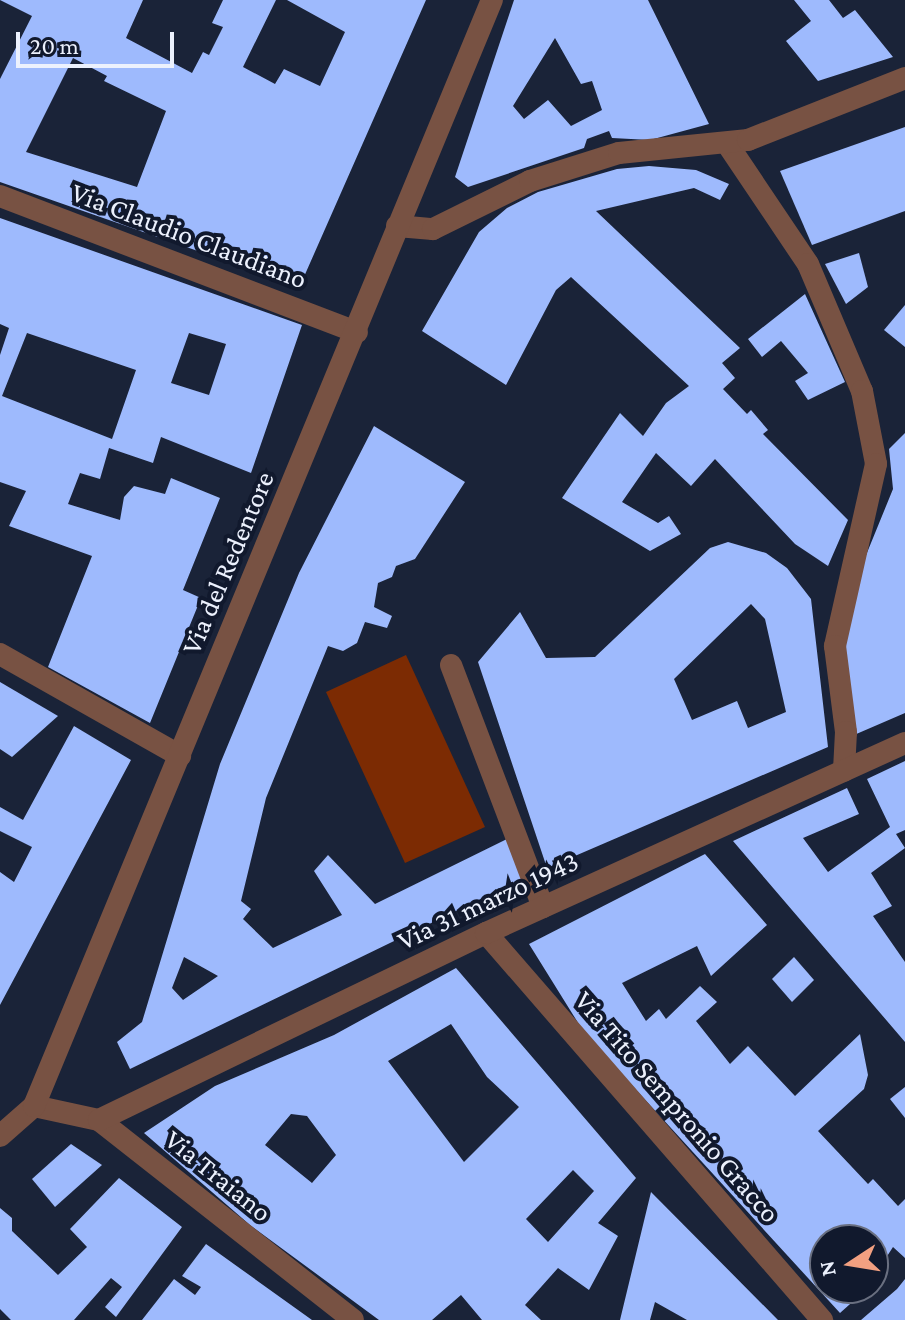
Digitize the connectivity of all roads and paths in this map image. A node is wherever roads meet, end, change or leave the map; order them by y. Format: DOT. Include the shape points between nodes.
graph roads {
  1 [pos="492,0"];
  2 [pos="905,78"];
  3 [pos="728,145"];
  4 [pos="0,196"];
  5 [pos="397,226"];
  6 [pos="357,332"];
  7 [pos="0,654"];
  8 [pos="451,665"];
  9 [pos="905,743"];
  10 [pos="180,756"];
  11 [pos="844,771"];
  12 [pos="543,907"];
  13 [pos="486,933"];
  14 [pos="34,1106"];
  15 [pos="99,1120"];
  16 [pos="1,1132"];
  17 [pos="353,1320"];
  18 [pos="822,1320"];
  1 -- 5 [label="street, Via del Redentore"];
  2 -- 3 [label="street"];
  3 -- 5 [label="street" via="619,153 530,181 433,229"];
  3 -- 11 [label="street" via="808,264 862,391 876,464 835,646 846,732"];
  4 -- 6 [label="street, Via Claudio Claudiano"];
  5 -- 6 [label="street, Via del Redentore"];
  6 -- 10 [label="street, Via del Redentore"];
  7 -- 10 [label="street"];
  8 -- 12 [label="street"];
  9 -- 11 [label="street, Via 31 marzo 1943"];
  10 -- 14 [label="street, Via del Redentore"];
  11 -- 12 [label="street, Via 31 marzo 1943"];
  12 -- 13 [label="street, Via 31 marzo 1943"];
  13 -- 15 [label="street, Via 31 marzo 1943"];
  13 -- 18 [label="street, Via Tito Sempronio Gracco"];
  14 -- 15 [label="street, Via Traiano"];
  14 -- 16 [label="street, Via del Redentore"];
  15 -- 17 [label="street, Via Traiano"];
}
